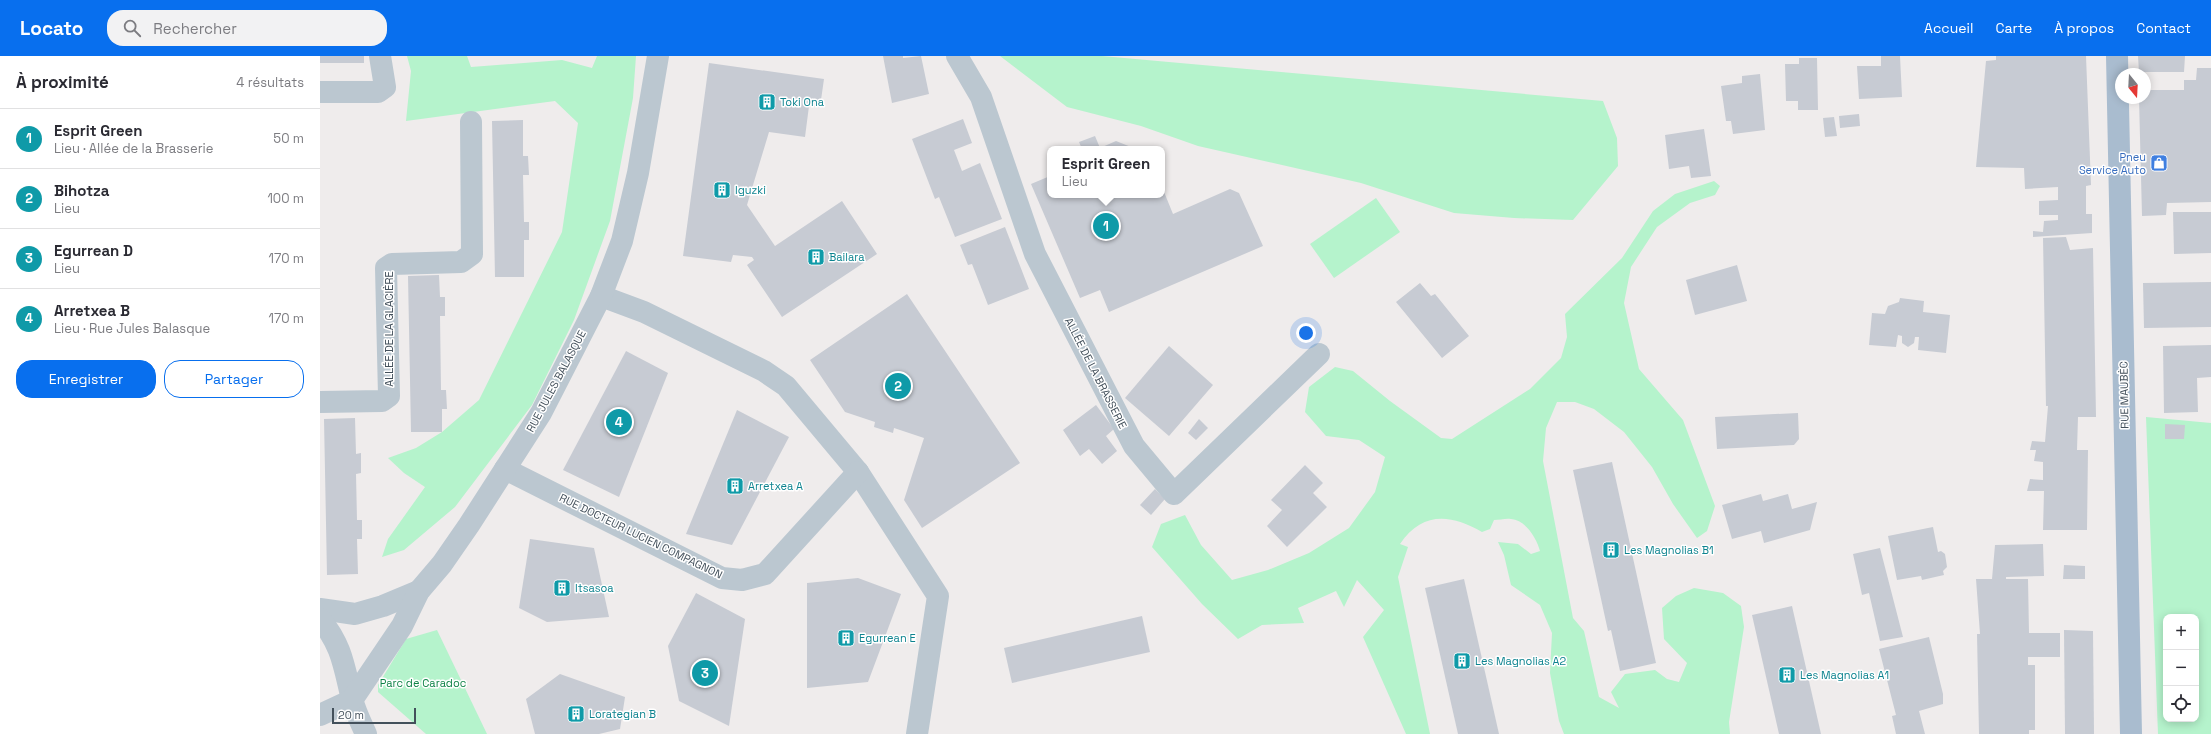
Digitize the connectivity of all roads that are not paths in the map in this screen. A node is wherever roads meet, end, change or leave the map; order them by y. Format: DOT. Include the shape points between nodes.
graph roads {
  1 [pos="380,56"];
  2 [pos="658,56"];
  3 [pos="957,56"];
  4 [pos="2117,56"];
  5 [pos="320,92"];
  6 [pos="470,122"];
  7 [pos="601,296"];
  8 [pos="1319,354"];
  9 [pos="320,402"];
  10 [pos="505,469"];
  11 [pos="858,472"];
  12 [pos="419,591"];
  13 [pos="320,609"];
  14 [pos="320,619"];
  15 [pos="352,700"];
  16 [pos="320,715"];
  17 [pos="366,734"];
  18 [pos="917,734"];
  19 [pos="2131,734"];
  1 -- 5 [label="street" via="385,87 378,92"];
  2 -- 7 [label="street, RUE JULES BALASQUE" via="638,173 625,226"];
  3 -- 8 [label="street, ALLÉE DE LA BRASSERIE" via="981,96 1035,254 1134,446 1174,494"];
  4 -- 19 [label="main road, RUE MAUBÈC"];
  6 -- 9 [label="street, ALLÉE DE LA GLACIÈRE" via="472,254 462,262 392,264 386,268 389,396 382,401"];
  7 -- 10 [label="street, RUE JULES BALASQUE" via="541,413"];
  7 -- 11 [label="street" via="644,312 764,371 780,382 828,434"];
  10 -- 11 [label="street, RUE DOCTEUR LUCIEN COMPAGNON" via="722,578 742,580 765,574 778,562"];
  10 -- 12 [label="street, RUE JULES BALASQUE" via="442,564"];
  11 -- 18 [label="street" via="938,596"];
  12 -- 13 [label="street" via="355,614"];
  12 -- 15 [label="street, RUE JULES BALASQUE" via="402,626"];
  14 -- 15 [label="street" via="340,649"];
  15 -- 16 [label="street"];
  15 -- 17 [label="street"];
}
